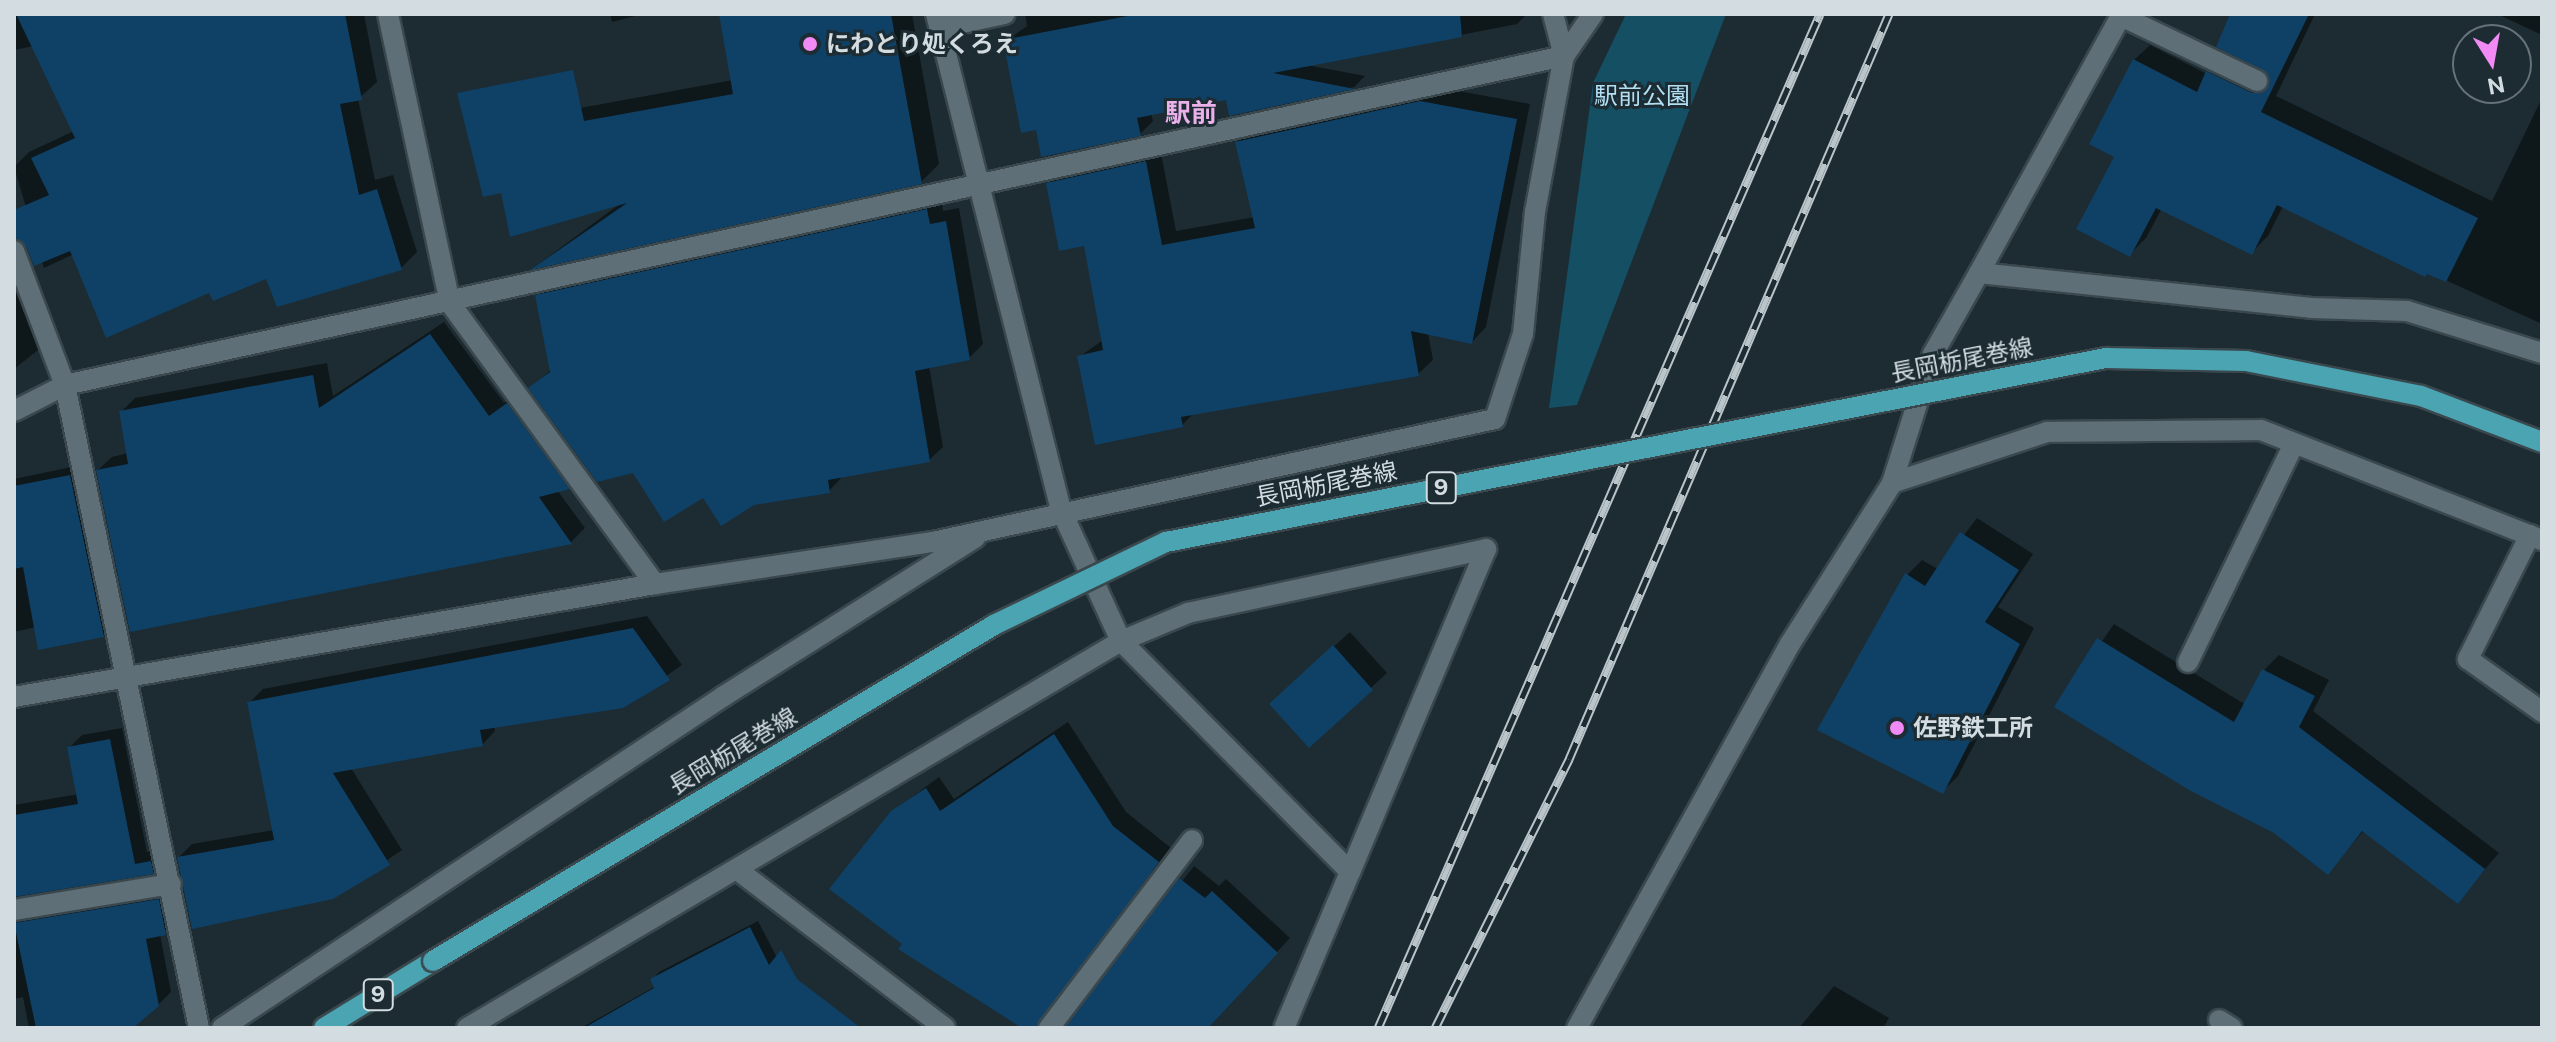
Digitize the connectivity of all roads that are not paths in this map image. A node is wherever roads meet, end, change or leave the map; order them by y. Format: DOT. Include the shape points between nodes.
graph roads {
  1 [pos="388,14"];
  2 [pos="1005,14"];
  3 [pos="1553,14"];
  4 [pos="1593,14"];
  5 [pos="2121,15"];
  6 [pos="937,21"];
  7 [pos="1564,56"];
  8 [pos="2257,81"];
  9 [pos="978,183"];
  10 [pos="14,251"];
  11 [pos="1979,273"];
  12 [pos="450,303"];
  13 [pos="2542,353"];
  14 [pos="65,385"];
  15 [pos="14,411"];
  16 [pos="2542,442"];
  17 [pos="2294,444"];
  18 [pos="1892,483"];
  19 [pos="1061,510"];
  20 [pos="988,530"];
  21 [pos="2536,537"];
  22 [pos="655,584"];
  23 [pos="1121,641"];
  24 [pos="2188,662"];
  25 [pos="127,678"];
  26 [pos="14,697"];
  27 [pos="2542,712"];
  28 [pos="1192,840"];
  29 [pos="739,871"];
  30 [pos="1350,872"];
  31 [pos="171,884"];
  32 [pos="14,910"];
  33 [pos="199,1028"];
  34 [pos="222,1028"];
  35 [pos="324,1028"];
  36 [pos="467,1028"];
  37 [pos="945,1028"];
  38 [pos="1049,1028"];
  39 [pos="1284,1028"];
  40 [pos="1577,1028"];
  1 -- 12 [label="street"];
  2 -- 6 [label="street"];
  3 -- 7 [label="street"];
  4 -- 7 [label="street"];
  5 -- 8 [label="street"];
  5 -- 11 [label="street"];
  6 -- 9 [label="street"];
  7 -- 9 [label="street"];
  7 -- 19 [label="street" via="1535,212 1523,334 1495,419"];
  9 -- 12 [label="street"];
  9 -- 19 [label="street"];
  10 -- 14 [label="street"];
  11 -- 13 [label="street" via="2311,308 2407,311"];
  11 -- 18 [label="street" via="1933,354"];
  12 -- 14 [label="street"];
  12 -- 22 [label="street"];
  14 -- 15 [label="street"];
  14 -- 25 [label="street"];
  16 -- 35 [label="main road, 長岡栃尾巻線 / 9, bridge" via="2421,396 2246,361 2106,358 1166,542 994,625"];
  17 -- 18 [label="street" via="2261,430 2047,432"];
  17 -- 21 [label="street"];
  17 -- 24 [label="street"];
  18 -- 40 [label="street" via="1790,644"];
  19 -- 20 [label="street"];
  19 -- 23 [label="street"];
  20 -- 22 [label="street"];
  20 -- 34 [label="street" via="724,696"];
  21 -- 27 [label="street" via="2468,659"];
  22 -- 25 [label="street"];
  23 -- 29 [label="street"];
  23 -- 30 [label="street"];
  23 -- 30 [label="street" via="1188,613 1486,549"];
  25 -- 26 [label="street"];
  25 -- 31 [label="street"];
  28 -- 38 [label="street"];
  29 -- 36 [label="street"];
  29 -- 37 [label="street"];
  30 -- 39 [label="street"];
  31 -- 32 [label="street"];
  31 -- 33 [label="street"];
}
